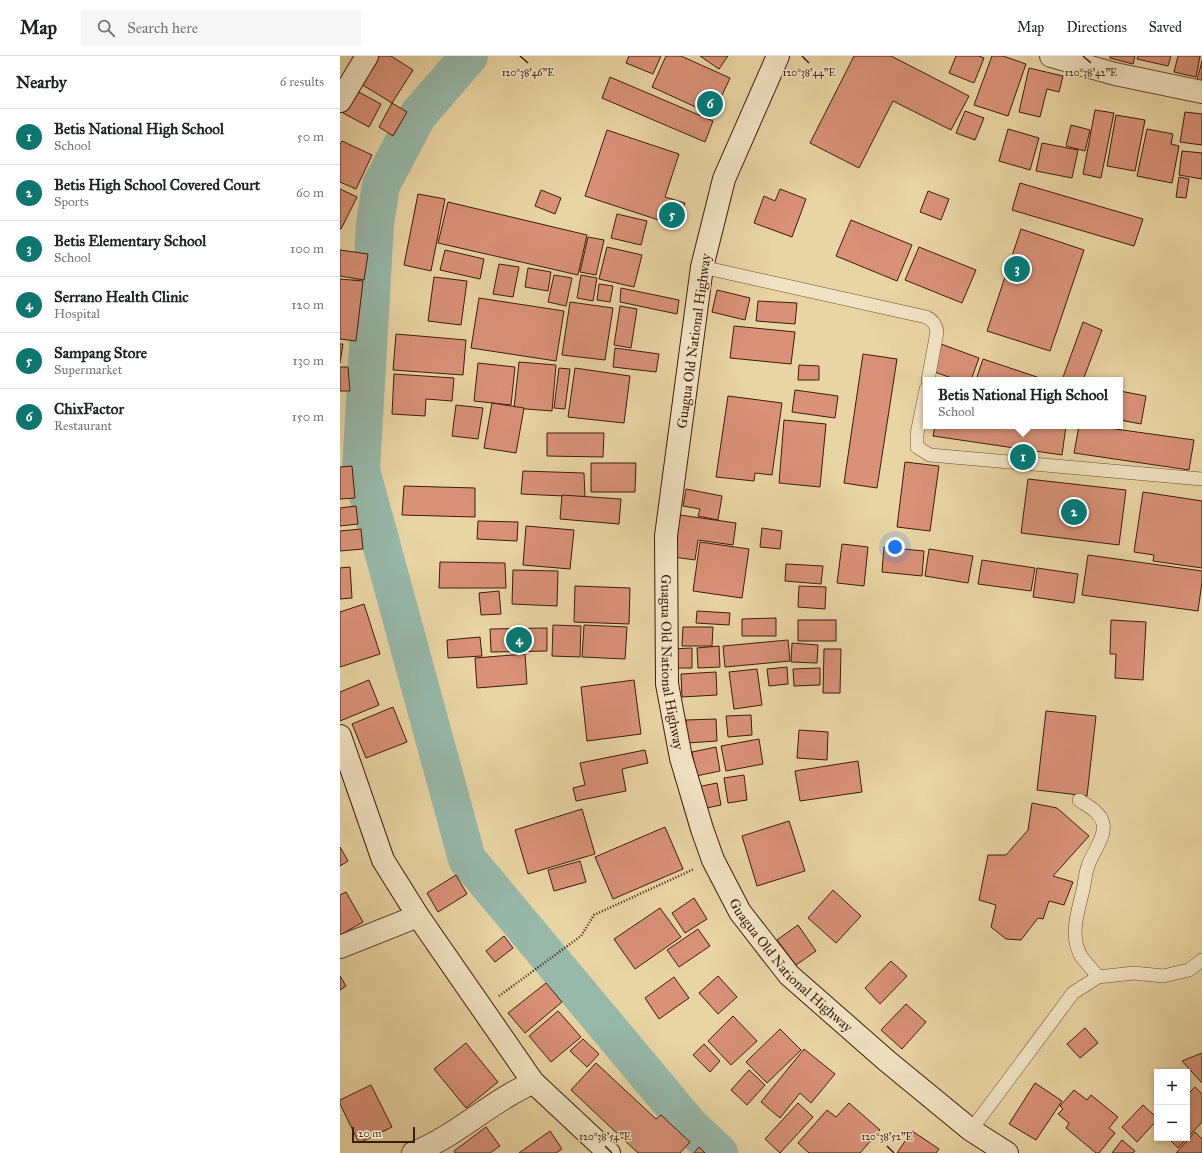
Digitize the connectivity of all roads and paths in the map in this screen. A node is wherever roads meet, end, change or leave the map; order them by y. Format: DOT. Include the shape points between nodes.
graph roads {
  1 [pos="367,56"];
  2 [pos="778,56"];
  3 [pos="1051,56"];
  4 [pos="1202,92"];
  5 [pos="340,101"];
  6 [pos="702,267"];
  7 [pos="929,377"];
  8 [pos="923,404"];
  9 [pos="1202,479"];
  10 [pos="340,736"];
  11 [pos="1079,800"];
  12 [pos="713,860"];
  13 [pos="418,916"];
  14 [pos="340,947"];
  15 [pos="1202,960"];
  16 [pos="1098,977"];
  17 [pos="481,1009"];
  18 [pos="533,1082"];
  19 [pos="972,1130"];
  20 [pos="413,1153"];
  21 [pos="609,1153"];
  22 [pos="1007,1153"];
  1 -- 5 [label="main road"];
  2 -- 6 [label="main road, Guagua Old National Highway" via="724,179"];
  3 -- 4 [label="main road" via="1115,74"];
  6 -- 7 [label="lane" via="926,317 936,326 937,332"];
  6 -- 12 [label="main road, Guagua Old National Highway" via="666,536 667,684 681,758"];
  8 -- 9 [label="lane" via="917,434 918,447 930,455"];
  10 -- 13 [label="main road" via="383,860"];
  11 -- 16 [label="lane" via="1094,810 1103,828 1100,842 1088,866 1076,916 1075,940 1081,956"];
  12 -- 17 [label="path" via="594,915 581,936"];
  12 -- 19 [label="main road, Guagua Old National Highway" via="740,912 789,975 887,1061"];
  13 -- 14 [label="main road"];
  13 -- 17 [label="main road"];
  15 -- 16 [label="lane" via="1189,970 1162,976 1134,973"];
  16 -- 19 [label="lane" via="1073,993"];
  17 -- 18 [label="main road"];
  18 -- 20 [label="main road" via="426,1148"];
  18 -- 21 [label="main road"];
  19 -- 22 [label="main road, Guagua Old National Highway"];
}
